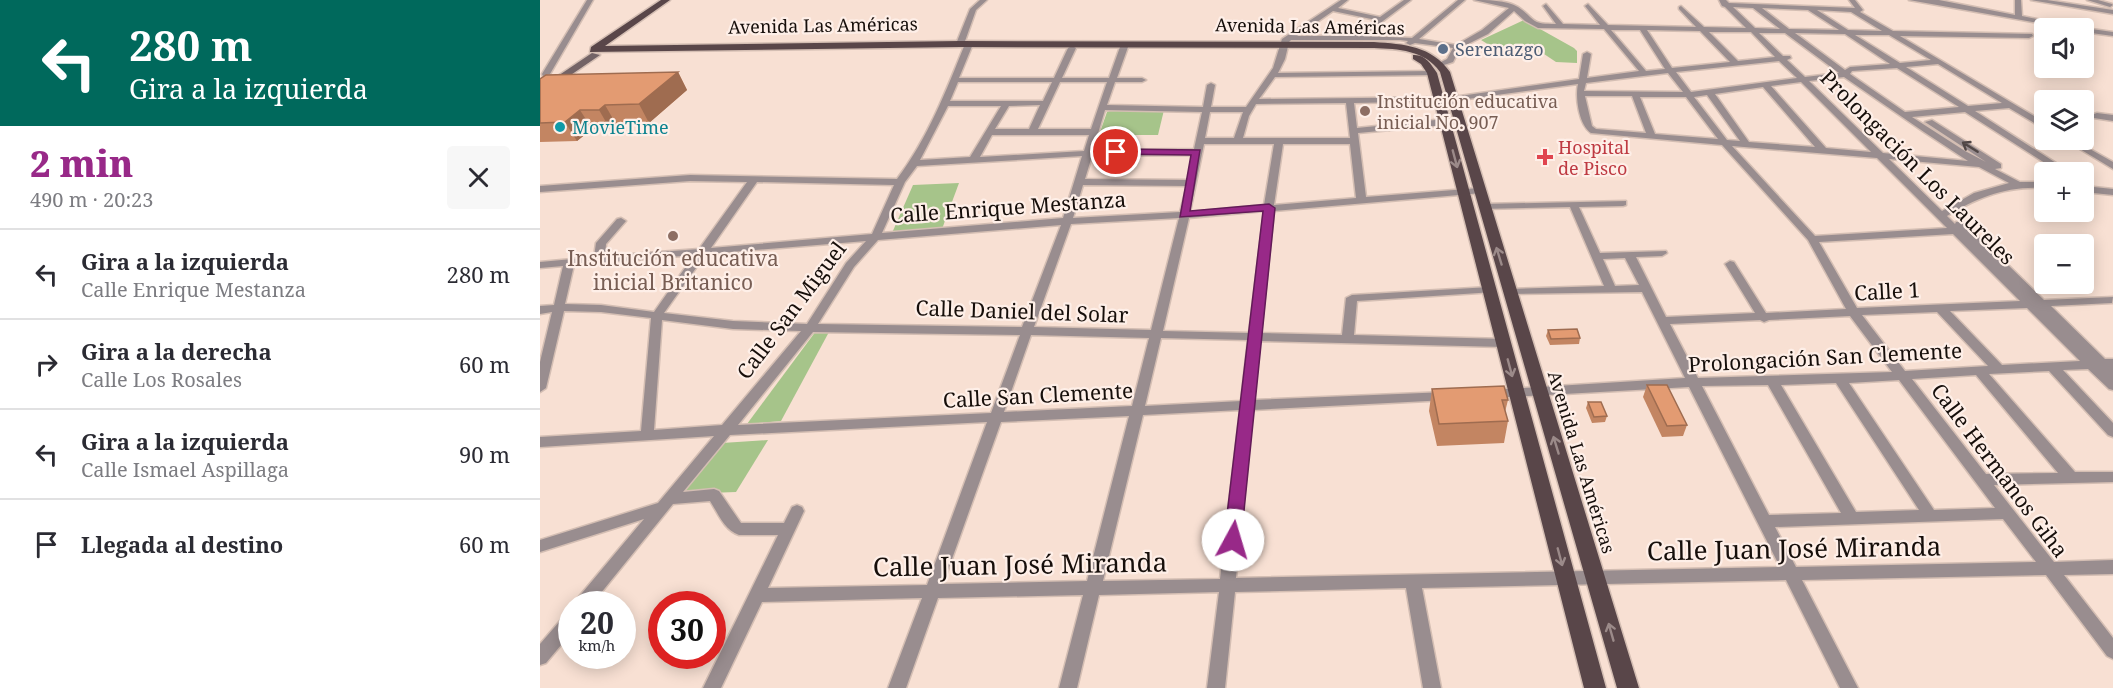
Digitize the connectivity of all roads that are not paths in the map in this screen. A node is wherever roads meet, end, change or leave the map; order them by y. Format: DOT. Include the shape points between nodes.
graph roads {
  1 [pos="590,0"];
  2 [pos="666,0"];
  3 [pos="675,0"];
  4 [pos="984,0"];
  5 [pos="1345,0"];
  6 [pos="1408,0"];
  7 [pos="1462,0"];
  8 [pos="1477,0"];
  9 [pos="1852,0"];
  10 [pos="1912,0"];
  11 [pos="2018,0"];
  12 [pos="2034,0"];
  13 [pos="2090,0"];
  14 [pos="1729,3"];
  15 [pos="1965,4"];
  16 [pos="2110,5"];
  17 [pos="1546,6"];
  18 [pos="1588,6"];
  19 [pos="1761,7"];
  20 [pos="1514,8"];
  21 [pos="1681,8"];
  22 [pos="1809,8"];
  23 [pos="1333,9"];
  24 [pos="1854,11"];
  25 [pos="2113,12"];
  26 [pos="2019,18"];
  27 [pos="1381,19"];
  28 [pos="2034,21"];
  29 [pos="1561,26"];
  30 [pos="1607,27"];
  31 [pos="1643,29"];
  32 [pos="1706,30"];
  33 [pos="1757,30"];
  34 [pos="1786,31"];
  35 [pos="2094,31"];
  36 [pos="1801,32"];
  37 [pos="1844,32"];
  38 [pos="1888,32"];
  39 [pos="2113,34"];
  40 [pos="2029,36"];
  41 [pos="1355,38"];
  42 [pos="1414,39"];
  43 [pos="1287,44"];
  44 [pos="1346,44"];
  45 [pos="965,45"];
  46 [pos="1124,47"];
  47 [pos="1457,47"];
  48 [pos="1072,48"];
  49 [pos="1407,48"];
  50 [pos="596,54"];
  51 [pos="1587,54"];
  52 [pos="1787,58"];
  53 [pos="1938,62"];
  54 [pos="1736,63"];
  55 [pos="1897,65"];
  56 [pos="1436,69"];
  57 [pos="1670,70"];
  58 [pos="1848,71"];
  59 [pos="1644,73"];
  60 [pos="543,74"];
  61 [pos="558,74"];
  62 [pos="1273,75"];
  63 [pos="1058,79"];
  64 [pos="1810,79"];
  65 [pos="955,80"];
  66 [pos="1113,80"];
  67 [pos="1142,80"];
  68 [pos="1580,81"];
  69 [pos="1765,85"];
  70 [pos="540,86"];
  71 [pos="1211,86"];
  72 [pos="1709,92"];
  73 [pos="540,93"];
  74 [pos="1580,93"];
  75 [pos="1635,94"];
  76 [pos="1689,95"];
  77 [pos="1439,99"];
  78 [pos="1453,99"];
  79 [pos="1350,102"];
  80 [pos="1044,103"];
  81 [pos="945,104"];
  82 [pos="1006,104"];
  83 [pos="2011,105"];
  84 [pos="1251,106"];
  85 [pos="1102,107"];
  86 [pos="1208,108"];
  87 [pos="1966,110"];
  88 [pos="1915,113"];
  89 [pos="1904,115"];
  90 [pos="2097,116"];
  91 [pos="2113,118"];
  92 [pos="2034,119"];
  93 [pos="1445,122"];
  94 [pos="1353,130"];
  95 [pos="990,132"];
  96 [pos="1032,132"];
  97 [pos="1095,132"];
  98 [pos="1652,136"];
  99 [pos="1201,141"];
  100 [pos="1238,141"];
  101 [pos="1354,141"];
  102 [pos="1279,142"];
  103 [pos="1725,142"];
  104 [pos="1747,145"];
  105 [pos="2086,150"];
  106 [pos="1197,152"];
  107 [pos="1824,152"];
  108 [pos="1088,153"];
  109 [pos="1881,157"];
  110 [pos="1893,158"];
  111 [pos="973,160"];
  112 [pos="2049,162"];
  113 [pos="914,163"];
  114 [pos="1981,166"];
  115 [pos="1998,166"];
  116 [pos="2113,166"];
  117 [pos="755,178"];
  118 [pos="900,182"];
  119 [pos="1081,182"];
  120 [pos="1192,183"];
  121 [pos="2016,183"];
  122 [pos="2034,184"];
  123 [pos="540,189"];
  124 [pos="2094,189"];
  125 [pos="1464,191"];
  126 [pos="1479,191"];
  127 [pos="2113,192"];
  128 [pos="1361,200"];
  129 [pos="1623,202"];
  130 [pos="1573,204"];
  131 [pos="1484,207"];
  132 [pos="1269,208"];
  133 [pos="1943,214"];
  134 [pos="1184,215"];
  135 [pos="1067,220"];
  136 [pos="621,222"];
  137 [pos="1955,231"];
  138 [pos="876,236"];
  139 [pos="1812,239"];
  140 [pos="703,251"];
  141 [pos="1662,253"];
  142 [pos="1629,255"];
  143 [pos="1595,256"];
  144 [pos="599,260"];
  145 [pos="569,263"];
  146 [pos="1730,264"];
  147 [pos="540,265"];
  148 [pos="1646,288"];
  149 [pos="1611,289"];
  150 [pos="1490,290"];
  151 [pos="1510,292"];
  152 [pos="2112,300"];
  153 [pos="2035,304"];
  154 [pos="557,306"];
  155 [pos="1941,309"];
  156 [pos="540,310"];
  157 [pos="1855,314"];
  158 [pos="657,315"];
  159 [pos="1764,318"];
  160 [pos="1498,320"];
  161 [pos="1518,320"];
  162 [pos="1664,321"];
  163 [pos="810,328"];
  164 [pos="1026,332"];
  165 [pos="1156,335"];
  166 [pos="1254,337"];
  167 [pos="1348,339"];
  168 [pos="1504,343"];
  169 [pos="2102,363"];
  170 [pos="2052,366"];
  171 [pos="1998,369"];
  172 [pos="1978,370"];
  173 [pos="1900,374"];
  174 [pos="2113,374"];
  175 [pos="1771,379"];
  176 [pos="1840,379"];
  177 [pos="1695,382"];
  178 [pos="2113,386"];
  179 [pos="540,388"];
  180 [pos="1539,392"];
  181 [pos="1517,393"];
  182 [pos="1482,395"];
  183 [pos="1458,396"];
  184 [pos="1246,405"];
  185 [pos="1137,409"];
  186 [pos="995,417"];
  187 [pos="726,430"];
  188 [pos="2113,432"];
  189 [pos="647,434"];
  190 [pos="580,439"];
  191 [pos="540,442"];
  192 [pos="540,451"];
  193 [pos="2113,477"];
  194 [pos="2072,479"];
  195 [pos="1982,480"];
  196 [pos="667,503"];
  197 [pos="797,512"];
  198 [pos="2007,513"];
  199 [pos="1930,515"];
  200 [pos="1852,518"];
  201 [pos="1765,521"];
  202 [pos="788,529"];
  203 [pos="540,546"];
  204 [pos="2113,567"];
  205 [pos="2049,568"];
  206 [pos="1791,573"];
  207 [pos="1595,577"];
  208 [pos="1566,578"];
  209 [pos="1413,581"];
  210 [pos="1228,585"];
  211 [pos="1093,588"];
  212 [pos="594,591"];
  213 [pos="932,591"];
  214 [pos="756,595"];
  215 [pos="558,636"];
  216 [pos="2113,651"];
  217 [pos="540,657"];
  218 [pos="712,688"];
  219 [pos="897,688"];
  220 [pos="1068,688"];
  221 [pos="1216,688"];
  222 [pos="1432,688"];
  223 [pos="1595,688"];
  224 [pos="1628,688"];
  225 [pos="1849,688"];
  1 -- 60 [label="street"];
  2 -- 50 [label="main road"];
  3 -- 50 [label="main road"];
  4 -- 45 [label="street, Calle San Miguel" via="973,9"];
  5 -- 23 [label="street"];
  6 -- 27 [label="street"];
  7 -- 42 [label="street"];
  8 -- 20 [label="street"];
  9 -- 24 [label="street" via="1860,7"];
  10 -- 15 [label="street"];
  11 -- 26 [label="street"];
  12 -- 25 [label="street"];
  13 -- 16 [label="street"];
  14 -- 19 [label="street"];
  14 -- 33 [label="street, Prolongación Los Laureles"];
  15 -- 26 [label="street"];
  17 -- 29 [label="street"];
  18 -- 30 [label="street"];
  19 -- 22 [label="street"];
  19 -- 34 [label="street"];
  19 -- 36 [label="street"];
  20 -- 29 [label="street" via="1532,23"];
  20 -- 47 [label="street" via="1485,32"];
  21 -- 32 [label="street"];
  22 -- 24 [label="street"];
  22 -- 37 [label="street"];
  23 -- 27 [label="street"];
  23 -- 43 [label="street"];
  24 -- 38 [label="street"];
  26 -- 28 [label="street"];
  27 -- 41 [label="street"];
  29 -- 30 [label="street"];
  30 -- 31 [label="street"];
  30 -- 59 [label="street"];
  31 -- 32 [label="street"];
  31 -- 57 [label="street, Calle Hermanos Giha"];
  32 -- 33 [label="street"];
  32 -- 54 [label="street"];
  33 -- 34 [label="street"];
  33 -- 52 [label="street, Prolongación Los Laureles"];
  34 -- 36 [label="street"];
  34 -- 58 [label="street"];
  35 -- 39 [label="street"];
  36 -- 37 [label="street"];
  36 -- 58 [label="street"];
  37 -- 38 [label="street"];
  37 -- 55 [label="street"];
  38 -- 40 [label="street"];
  38 -- 53 [label="street"];
  41 -- 42 [label="street"];
  41 -- 43 [label="street"];
  41 -- 44 [label="street"];
  42 -- 47 [label="street"];
  42 -- 49 [label="street"];
  43 -- 44 [label="main road, Avenida Las Américas"];
  43 -- 45 [label="main road, Avenida Las Américas"];
  43 -- 46 [label="main road, Avenida Las Américas"];
  43 -- 56 [label="main road, Avenida Las Américas" via="1395,51 1421,59"];
  43 -- 62 [label="street"];
  44 -- 49 [label="main road, Avenida Las Américas"];
  45 -- 48 [label="main road, Avenida Las Américas"];
  45 -- 50 [label="main road, Avenida Las Américas"];
  45 -- 65 [label="street, Calle San Miguel"];
  46 -- 48 [label="main road, Avenida Las Américas"];
  46 -- 66 [label="street"];
  47 -- 56 [label="street" via="1450,60"];
  48 -- 63 [label="street"];
  49 -- 56 [label="main road, Avenida Las Américas" via="1430,56"];
  50 -- 61 [label="main road"];
  50 -- 73 [label="main road"];
  51 -- 68 [label="street"];
  52 -- 54 [label="street"];
  52 -- 64 [label="street, Prolongación Los Laureles"];
  53 -- 55 [label="street"];
  53 -- 83 [label="street"];
  54 -- 57 [label="street"];
  55 -- 58 [label="street"];
  55 -- 87 [label="street"];
  56 -- 62 [label="street"];
  56 -- 77 [label="main road, Avenida Las Américas"];
  56 -- 78 [label="main road, Avenida Las Américas"];
  57 -- 59 [label="street"];
  57 -- 76 [label="street, Calle Hermanos Giha"];
  58 -- 64 [label="street"];
  58 -- 88 [label="street"];
  58 -- 89 [label="street"];
  59 -- 68 [label="street"];
  60 -- 61 [label="street"];
  61 -- 70 [label="main road"];
  62 -- 84 [label="street"];
  63 -- 65 [label="street"];
  63 -- 66 [label="street"];
  63 -- 80 [label="street"];
  64 -- 69 [label="street"];
  64 -- 109 [label="street, Prolongación Los Laureles"];
  64 -- 110 [label="street, Prolongación Los Laureles"];
  65 -- 81 [label="street, Calle San Miguel"];
  66 -- 67 [label="street"];
  66 -- 85 [label="street"];
  68 -- 74 [label="street"];
  68 -- 78 [label="street"];
  69 -- 72 [label="street"];
  69 -- 107 [label="street"];
  71 -- 86 [label="street"];
  72 -- 76 [label="street"];
  72 -- 104 [label="street"];
  74 -- 75 [label="street"];
  74 -- 98 [label="street" via="1591,130"];
  75 -- 76 [label="street"];
  75 -- 98 [label="street"];
  76 -- 103 [label="street, Calle Hermanos Giha"];
  77 -- 78 [label="street"];
  77 -- 79 [label="street"];
  77 -- 93 [label="main road, Avenida Las Américas"];
  78 -- 126 [label="main road, Avenida Las Américas"];
  79 -- 84 [label="street"];
  79 -- 94 [label="street"];
  80 -- 82 [label="street"];
  80 -- 96 [label="street"];
  81 -- 82 [label="street"];
  81 -- 113 [label="street, Calle San Miguel"];
  82 -- 95 [label="street"];
  83 -- 87 [label="street"];
  83 -- 92 [label="street"];
  84 -- 86 [label="street"];
  84 -- 100 [label="street"];
  85 -- 86 [label="street"];
  85 -- 97 [label="street"];
  86 -- 99 [label="street"];
  87 -- 88 [label="street"];
  87 -- 112 [label="street"];
  88 -- 89 [label="street"];
  115 -- 88 [label="street, one-way"];
  89 -- 114 [label="street"];
  90 -- 91 [label="street"];
  93 -- 94 [label="street"];
  93 -- 125 [label="main road, Avenida Las Américas, one-way"];
  94 -- 101 [label="street"];
  95 -- 96 [label="street"];
  95 -- 111 [label="street"];
  96 -- 97 [label="street"];
  97 -- 108 [label="street"];
  98 -- 103 [label="street"];
  99 -- 100 [label="street"];
  99 -- 106 [label="street"];
  100 -- 102 [label="street"];
  101 -- 102 [label="street"];
  101 -- 128 [label="street"];
  102 -- 132 [label="street"];
  103 -- 104 [label="street"];
  103 -- 139 [label="street, Calle Hermanos Giha"];
  104 -- 107 [label="street"];
  105 -- 116 [label="street"];
  106 -- 108 [label="street"];
  106 -- 120 [label="street"];
  107 -- 109 [label="street"];
  108 -- 111 [label="street"];
  108 -- 119 [label="street"];
  109 -- 110 [label="street"];
  109 -- 133 [label="street, Prolongación Los Laureles"];
  110 -- 114 [label="street"];
  110 -- 133 [label="street, Prolongación Los Laureles"];
  111 -- 113 [label="street"];
  113 -- 118 [label="street, Calle San Miguel"];
  114 -- 115 [label="street"];
  114 -- 121 [label="street"];
  115 -- 121 [label="street"];
  117 -- 118 [label="street"];
  117 -- 123 [label="street" via="690,178"];
  117 -- 140 [label="street"];
  118 -- 138 [label="street, Calle San Miguel"];
  119 -- 120 [label="street"];
  119 -- 135 [label="street"];
  120 -- 134 [label="street"];
  121 -- 122 [label="street"];
  121 -- 133 [label="street" via="1987,191"];
  124 -- 127 [label="street"];
  125 -- 126 [label="street, Calle Enrique Mestanza"];
  125 -- 128 [label="street, Calle Enrique Mestanza"];
  125 -- 150 [label="main road, Avenida Las Américas"];
  126 -- 131 [label="main road, Avenida Las Américas"];
  128 -- 132 [label="street, Calle Enrique Mestanza"];
  129 -- 130 [label="street"];
  130 -- 131 [label="street"];
  130 -- 143 [label="street"];
  151 -- 131 [label="main road, Avenida Las Américas, one-way"];
  132 -- 134 [label="street, Calle Enrique Mestanza"];
  132 -- 166 [label="street"];
  133 -- 137 [label="street, Prolongación Los Laureles"];
  133 -- 153 [label="street, Prolongación Los Laureles"];
  134 -- 135 [label="street, Calle Enrique Mestanza"];
  134 -- 165 [label="street"];
  135 -- 138 [label="street, Calle Enrique Mestanza"];
  135 -- 164 [label="street"];
  136 -- 144 [label="street" via="601,243"];
  137 -- 139 [label="street"];
  137 -- 153 [label="street, Prolongación Los Laureles"];
  138 -- 140 [label="street, Calle Enrique Mestanza"];
  138 -- 163 [label="street, Calle San Miguel" via="850,265"];
  139 -- 157 [label="street, Calle Hermanos Giha"];
  140 -- 144 [label="street, Calle Enrique Mestanza"];
  140 -- 158 [label="street"];
  141 -- 142 [label="street"];
  142 -- 143 [label="street"];
  142 -- 148 [label="street"];
  143 -- 149 [label="street"];
  144 -- 145 [label="street, Calle Enrique Mestanza"];
  145 -- 147 [label="street, Calle Enrique Mestanza"];
  145 -- 154 [label="street"];
  146 -- 159 [label="street"];
  148 -- 149 [label="street"];
  148 -- 162 [label="street"];
  149 -- 151 [label="street"];
  150 -- 160 [label="main road, Avenida Las Américas"];
  150 -- 167 [label="street" via="1353,298"];
  151 -- 161 [label="main road, Avenida Las Américas"];
  152 -- 153 [label="street, Calle 1"];
  153 -- 155 [label="street, Calle 1"];
  153 -- 169 [label="street, Prolongación Los Laureles"];
  154 -- 156 [label="street, Calle Daniel del Solar"];
  154 -- 158 [label="street, Calle Daniel del Solar"];
  154 -- 179 [label="street"];
  155 -- 157 [label="street, Calle 1"];
  155 -- 171 [label="street"];
  157 -- 159 [label="street, Calle 1"];
  157 -- 173 [label="street, Calle Hermanos Giha"];
  158 -- 163 [label="street, Calle Daniel del Solar" via="708,323"];
  158 -- 189 [label="street"];
  159 -- 162 [label="street, Calle 1"];
  160 -- 161 [label="main road"];
  160 -- 168 [label="main road, Avenida Las Américas"];
  161 -- 180 [label="main road, Avenida Las Américas"];
  162 -- 177 [label="street"];
  163 -- 164 [label="street, Calle Daniel del Solar"];
  163 -- 187 [label="street, Calle San Miguel"];
  164 -- 165 [label="street, Calle Daniel del Solar"];
  164 -- 186 [label="street"];
  165 -- 166 [label="street, Calle Daniel del Solar"];
  165 -- 185 [label="street"];
  166 -- 167 [label="street, Calle Daniel del Solar"];
  166 -- 184 [label="street"];
  167 -- 168 [label="street, Calle Daniel del Solar"];
  168 -- 181 [label="main road, Avenida Las Américas, one-way"];
  169 -- 170 [label="street, Prolongación San Clemente"];
  169 -- 174 [label="street"];
  169 -- 178 [label="street, Prolongación Los Laureles"];
  170 -- 171 [label="street, Prolongación San Clemente"];
  170 -- 188 [label="street"];
  171 -- 172 [label="street, Prolongación San Clemente"];
  172 -- 173 [label="street, Prolongación San Clemente"];
  172 -- 194 [label="street"];
  173 -- 176 [label="street, Prolongación San Clemente"];
  173 -- 195 [label="street, Calle Hermanos Giha"];
  175 -- 176 [label="street, Prolongación San Clemente"];
  175 -- 177 [label="street, Prolongación San Clemente"];
  175 -- 200 [label="street"];
  176 -- 199 [label="street"];
  177 -- 180 [label="street, Prolongación San Clemente"];
  177 -- 201 [label="street"];
  180 -- 181 [label="street"];
  207 -- 180 [label="main road, Avenida Las Américas, one-way"];
  181 -- 182 [label="street"];
  181 -- 208 [label="main road, Avenida Las Américas, one-way"];
  183 -- 184 [label="street, Calle San Clemente"];
  184 -- 185 [label="street, Calle San Clemente"];
  184 -- 210 [label="street"];
  185 -- 186 [label="street, Calle San Clemente"];
  185 -- 211 [label="street"];
  186 -- 187 [label="street, Calle San Clemente"];
  186 -- 213 [label="street"];
  187 -- 189 [label="street, Calle San Clemente"];
  187 -- 196 [label="street, Calle San Miguel"];
  189 -- 190 [label="street, Calle San Clemente"];
  190 -- 191 [label="street, Calle San Clemente"];
  190 -- 192 [label="street"];
  193 -- 194 [label="street"];
  194 -- 195 [label="street"];
  195 -- 198 [label="street, Calle Hermanos Giha"];
  196 -- 202 [label="street" via="714,495 739,529"];
  196 -- 203 [label="street"];
  196 -- 212 [label="street, Calle San Miguel"];
  197 -- 202 [label="street"];
  198 -- 199 [label="street"];
  198 -- 205 [label="street, Calle Hermanos Giha"];
  199 -- 200 [label="street"];
  200 -- 201 [label="street"];
  201 -- 206 [label="street"];
  202 -- 214 [label="street"];
  204 -- 205 [label="street, Calle Juan José Miranda"];
  205 -- 206 [label="street, Calle Juan José Miranda"];
  205 -- 216 [label="street, Calle Hermanos Giha"];
  206 -- 207 [label="street, Calle Juan José Miranda"];
  206 -- 225 [label="street"];
  207 -- 208 [label="street, Calle Juan José Miranda"];
  224 -- 207 [label="main road, Avenida Las Américas, one-way"];
  208 -- 209 [label="street, Calle Juan José Miranda"];
  208 -- 223 [label="main road, Avenida Las Américas"];
  209 -- 210 [label="street, Calle Juan José Miranda"];
  209 -- 222 [label="street"];
  210 -- 211 [label="street, Calle Juan José Miranda"];
  210 -- 221 [label="street"];
  211 -- 213 [label="street, Calle Juan José Miranda"];
  211 -- 220 [label="street"];
  213 -- 214 [label="street, Calle Juan José Miranda"];
  213 -- 219 [label="street"];
  214 -- 218 [label="street"];
  215 -- 217 [label="street"];
}
